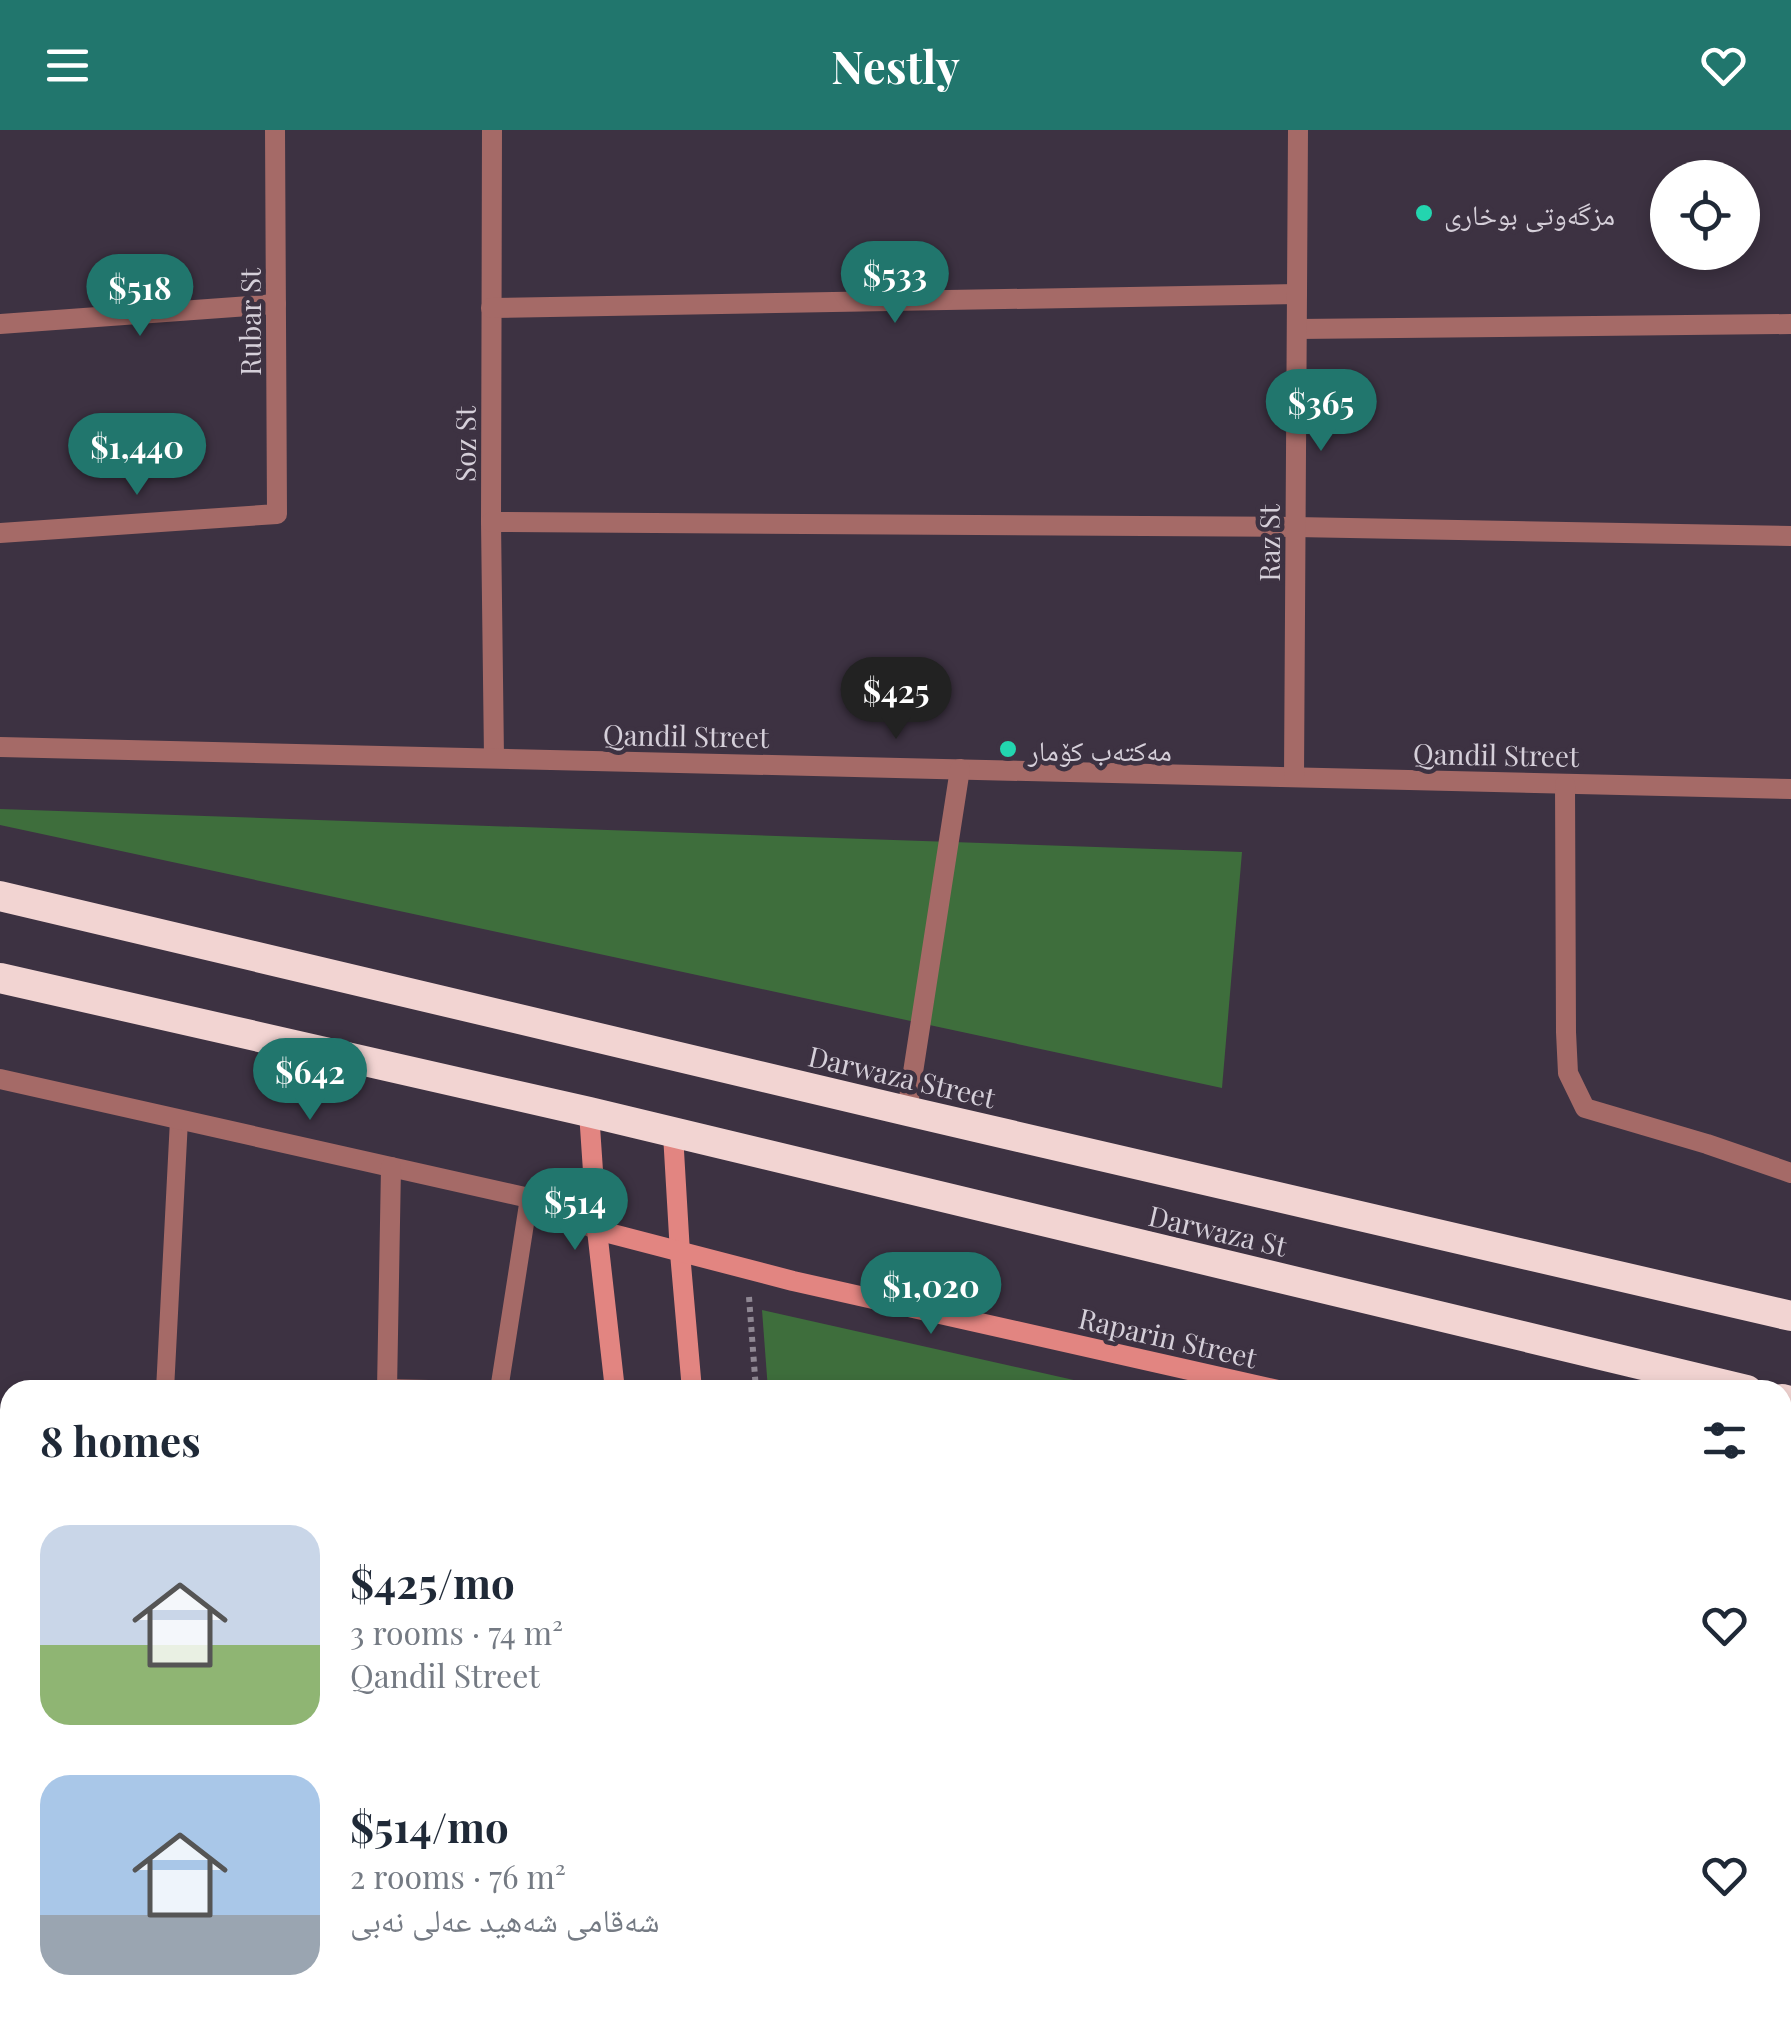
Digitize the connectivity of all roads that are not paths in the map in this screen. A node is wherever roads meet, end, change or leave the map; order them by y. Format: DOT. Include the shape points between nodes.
graph roads {
  1 [pos="275,130"];
  2 [pos="492,130"];
  3 [pos="1298,130"];
  4 [pos="1297,294"];
  5 [pos="276,304"];
  6 [pos="491,308"];
  7 [pos="0,324"];
  8 [pos="1791,324"];
  9 [pos="1297,329"];
  10 [pos="491,522"];
  11 [pos="1295,528"];
  12 [pos="0,532"];
  13 [pos="1791,536"];
  14 [pos="0,747"];
  15 [pos="494,758"];
  16 [pos="960,769"];
  17 [pos="1294,777"];
  18 [pos="1564,784"];
  19 [pos="1791,789"];
  20 [pos="0,896"];
  21 [pos="0,978"];
  22 [pos="0,1080"];
  23 [pos="906,1111"];
  24 [pos="588,1112"];
  25 [pos="179,1120"];
  26 [pos="673,1134"];
  27 [pos="391,1167"];
  28 [pos="1791,1173"];
  29 [pos="529,1198"];
  30 [pos="597,1230"];
  31 [pos="680,1253"];
  32 [pos="1791,1316"];
  33 [pos="166,1380"];
  34 [pos="387,1380"];
  35 [pos="501,1380"];
  36 [pos="615,1380"];
  37 [pos="691,1380"];
  38 [pos="1234,1380"];
  39 [pos="1705,1380"];
  1 -- 5 [label="street, Rubar St"];
  2 -- 6 [label="street, Soz St"];
  3 -- 4 [label="street, Raz St"];
  4 -- 6 [label="street"];
  4 -- 9 [label="street, Raz St"];
  5 -- 7 [label="street"];
  5 -- 12 [label="street, Rubar St" via="277,514"];
  6 -- 10 [label="street, Soz St"];
  8 -- 9 [label="street"];
  9 -- 11 [label="street, Raz St"];
  10 -- 11 [label="street"];
  10 -- 15 [label="street, Soz St"];
  11 -- 13 [label="street"];
  11 -- 17 [label="street, Raz St"];
  14 -- 15 [label="street, Qandil Street"];
  15 -- 16 [label="street, Qandil Street"];
  16 -- 17 [label="street, Qandil Street"];
  16 -- 23 [label="street"];
  17 -- 18 [label="street, Qandil Street"];
  18 -- 19 [label="street, Qandil Street"];
  18 -- 28 [label="street" via="1568,1073 1585,1108"];
  20 -- 23 [label="highway, Darwaza Street"];
  21 -- 24 [label="highway, Darwaza St"];
  22 -- 25 [label="street, Raparin Street"];
  23 -- 32 [label="highway, Darwaza Street"];
  24 -- 26 [label="highway, Darwaza St"];
  24 -- 30 [label="street"];
  25 -- 27 [label="street, Raparin Street"];
  25 -- 33 [label="lane"];
  26 -- 31 [label="street"];
  26 -- 39 [label="highway, Darwaza St"];
  27 -- 29 [label="street, Raparin Street"];
  27 -- 34 [label="street"];
  29 -- 30 [label="street, Raparin Street"];
  29 -- 35 [label="lane"];
  30 -- 31 [label="street, Raparin Street"];
  30 -- 36 [label="street"];
  31 -- 37 [label="street"];
  31 -- 38 [label="street, Raparin Street"];
}
